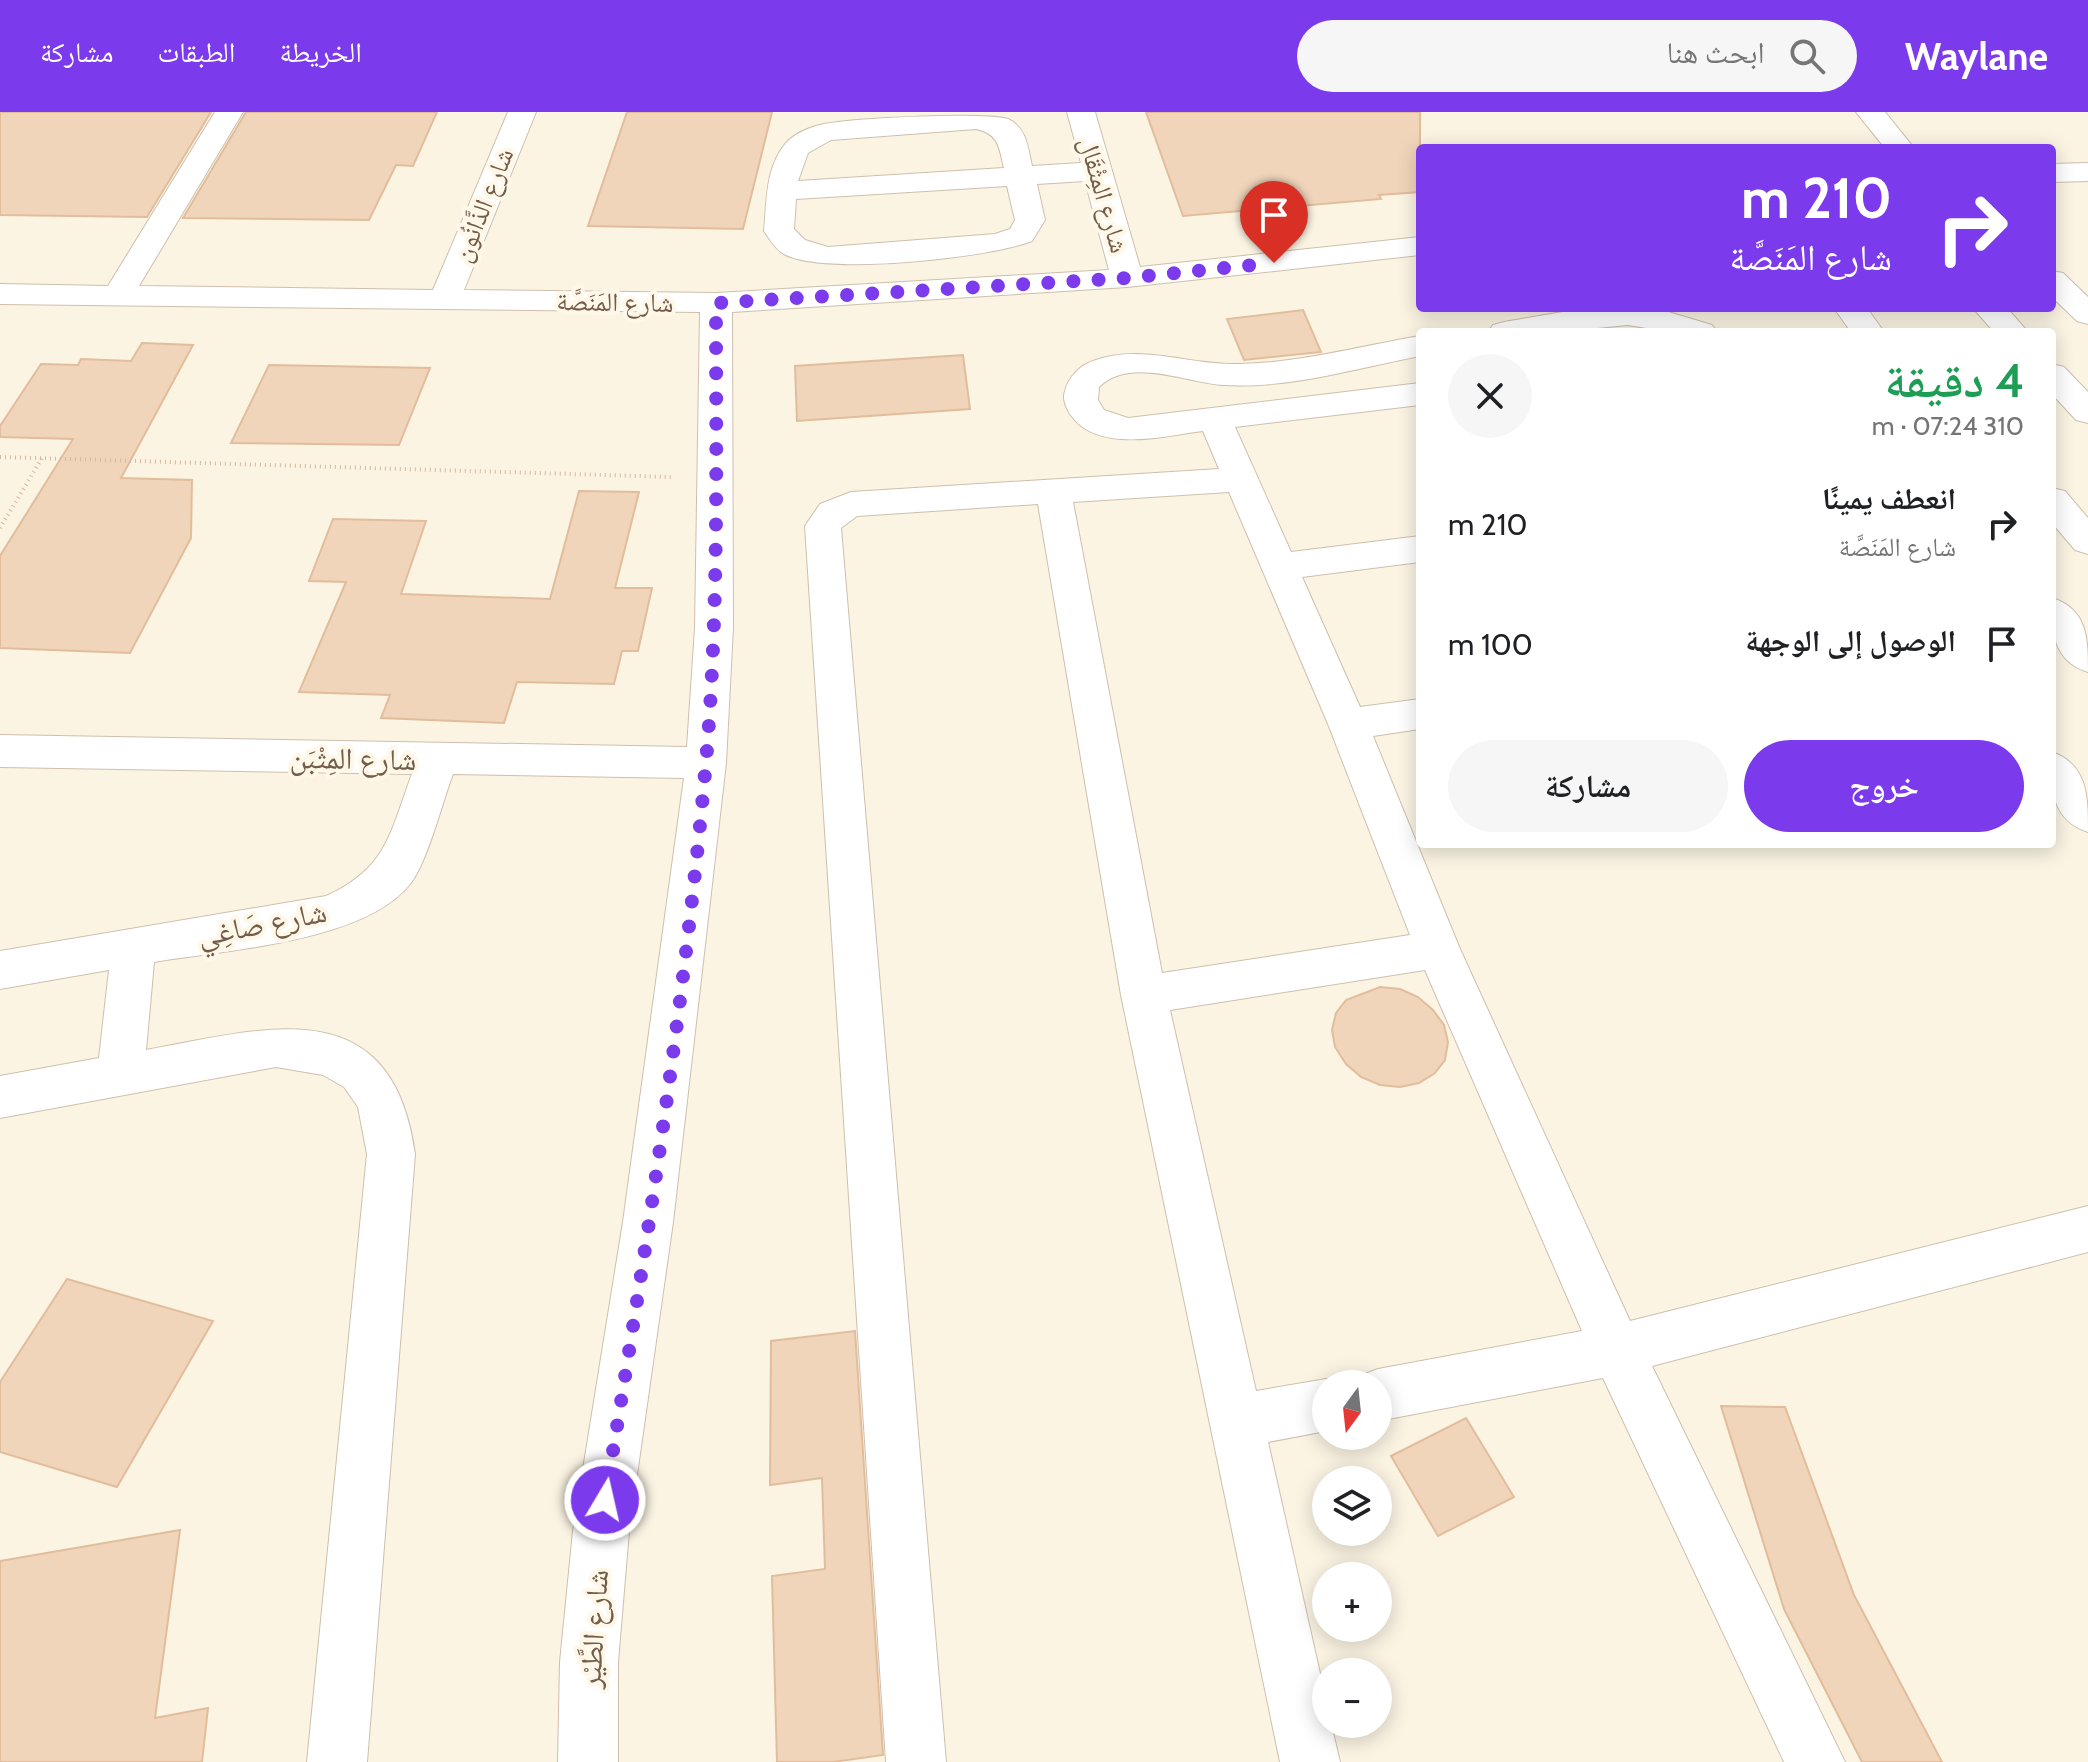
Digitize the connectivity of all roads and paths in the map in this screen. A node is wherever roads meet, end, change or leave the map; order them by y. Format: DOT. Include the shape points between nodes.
graph roads {
  1 [pos="229,112"];
  2 [pos="522,112"];
  3 [pos="1081,112"];
  4 [pos="1870,112"];
  5 [pos="1897,144"];
  6 [pos="1097,171"];
  7 [pos="2088,172"];
  8 [pos="2056,173"];
  9 [pos="1020,176"];
  10 [pos="783,191"];
  11 [pos="1416,246"];
  12 [pos="1127,278"];
  13 [pos="2056,284"];
  14 [pos="0,294"];
  15 [pos="117,297"];
  16 [pos="445,298"];
  17 [pos="716,303"];
  18 [pos="1993,312"];
  19 [pos="2088,314"];
  20 [pos="1531,328"];
  21 [pos="1693,328"];
  22 [pos="2008,328"];
  23 [pos="1416,347"];
  24 [pos="2056,378"];
  25 [pos="1416,395"];
  26 [pos="2088,412"];
  27 [pos="1215,420"];
  28 [pos="0,457"];
  29 [pos="42,458"];
  30 [pos="716,478"];
  31 [pos="1241,479"];
  32 [pos="1053,490"];
  33 [pos="2056,505"];
  34 [pos="0,528"];
  35 [pos="2088,541"];
  36 [pos="1416,550"];
  37 [pos="1278,567"];
  38 [pos="2056,617"];
  39 [pos="2088,658"];
  40 [pos="1416,715"];
  41 [pos="1348,724"];
  42 [pos="0,751"];
  43 [pos="438,760"];
  44 [pos="706,763"];
  45 [pos="2056,773"];
  46 [pos="2088,815"];
  47 [pos="133,947"];
  48 [pos="1438,949"];
  49 [pos="0,970"];
  50 [pos="1144,995"];
  51 [pos="121,1075"];
  52 [pos="0,1097"];
  53 [pos="2088,1229"];
  54 [pos="1617,1350"];
  55 [pos="1392,1392"];
  56 [pos="1312,1408"];
  57 [pos="1235,1422"];
  58 [pos="337,1762"];
  59 [pos="588,1762"];
  60 [pos="916,1762"];
  61 [pos="1310,1762"];
  62 [pos="1815,1762"];
  1 -- 15 [label="street"];
  2 -- 16 [label="street, شارع الذَّانُون"];
  3 -- 6 [label="street, شارع المِثْقَال"];
  4 -- 5 [label="street"];
  6 -- 9 [label="street"];
  6 -- 12 [label="street, شارع المِثْقَال"];
  7 -- 8 [label="street"];
  9 -- 10 [label="street"];
  9 -- 10 [label="street" via="1011,136 998,125 976,121 816,134 791,151"];
  9 -- 10 [label="street" via="1030,220 1028,228 1011,240 828,256 784,240 779,231"];
  11 -- 12 [label="street, شارع المَنَصَّة"];
  12 -- 17 [label="street, شارع المَنَصَّة"];
  13 -- 19 [label="street"];
  14 -- 15 [label="street, شارع المَنَصَّة"];
  15 -- 16 [label="street, شارع المَنَصَّة"];
  16 -- 17 [label="street, شارع المَنَصَّة"];
  17 -- 30 [label="street, شارع الطَّيْر"];
  18 -- 22 [label="street"];
  20 -- 21 [label="street" via="1634,313"];
  23 -- 27 [label="street" via="1237,375 1127,364 1090,375 1080,388 1080,402 1089,415 1106,425 1128,429"];
  24 -- 26 [label="street"];
  25 -- 27 [label="street"];
  27 -- 31 [label="street"];
  28 -- 29 [label="path"];
  29 -- 30 [label="path"];
  29 -- 34 [label="path"];
  30 -- 44 [label="street, شارع الطَّيْر"];
  31 -- 32 [label="street"];
  31 -- 37 [label="street"];
  32 -- 50 [label="street"];
  32 -- 60 [label="street" via="851,504 833,513 823,526"];
  33 -- 35 [label="street"];
  36 -- 37 [label="street"];
  37 -- 41 [label="street"];
  38 -- 39 [label="street"];
  40 -- 41 [label="street"];
  41 -- 48 [label="street"];
  42 -- 43 [label="street, شارع المِثْبَن"];
  43 -- 44 [label="street, شارع المِثْبَن"];
  43 -- 47 [label="street, شارع صَاغِي" via="396,870 369,896 332,913"];
  44 -- 59 [label="street, شارع الطَّيْر" via="648,1222 601,1531 589,1662"];
  45 -- 46 [label="street"];
  47 -- 49 [label="street, شارع صَاغِي"];
  47 -- 51 [label="street"];
  48 -- 50 [label="street"];
  48 -- 54 [label="street"];
  50 -- 57 [label="street"];
  51 -- 52 [label="street"];
  51 -- 58 [label="street" via="276,1047 316,1050 349,1064 366,1079 388,1118 391,1154"];
  53 -- 54 [label="street"];
  54 -- 55 [label="street"];
  54 -- 62 [label="street"];
  56 -- 57 [label="street"];
  57 -- 61 [label="street"];
}
